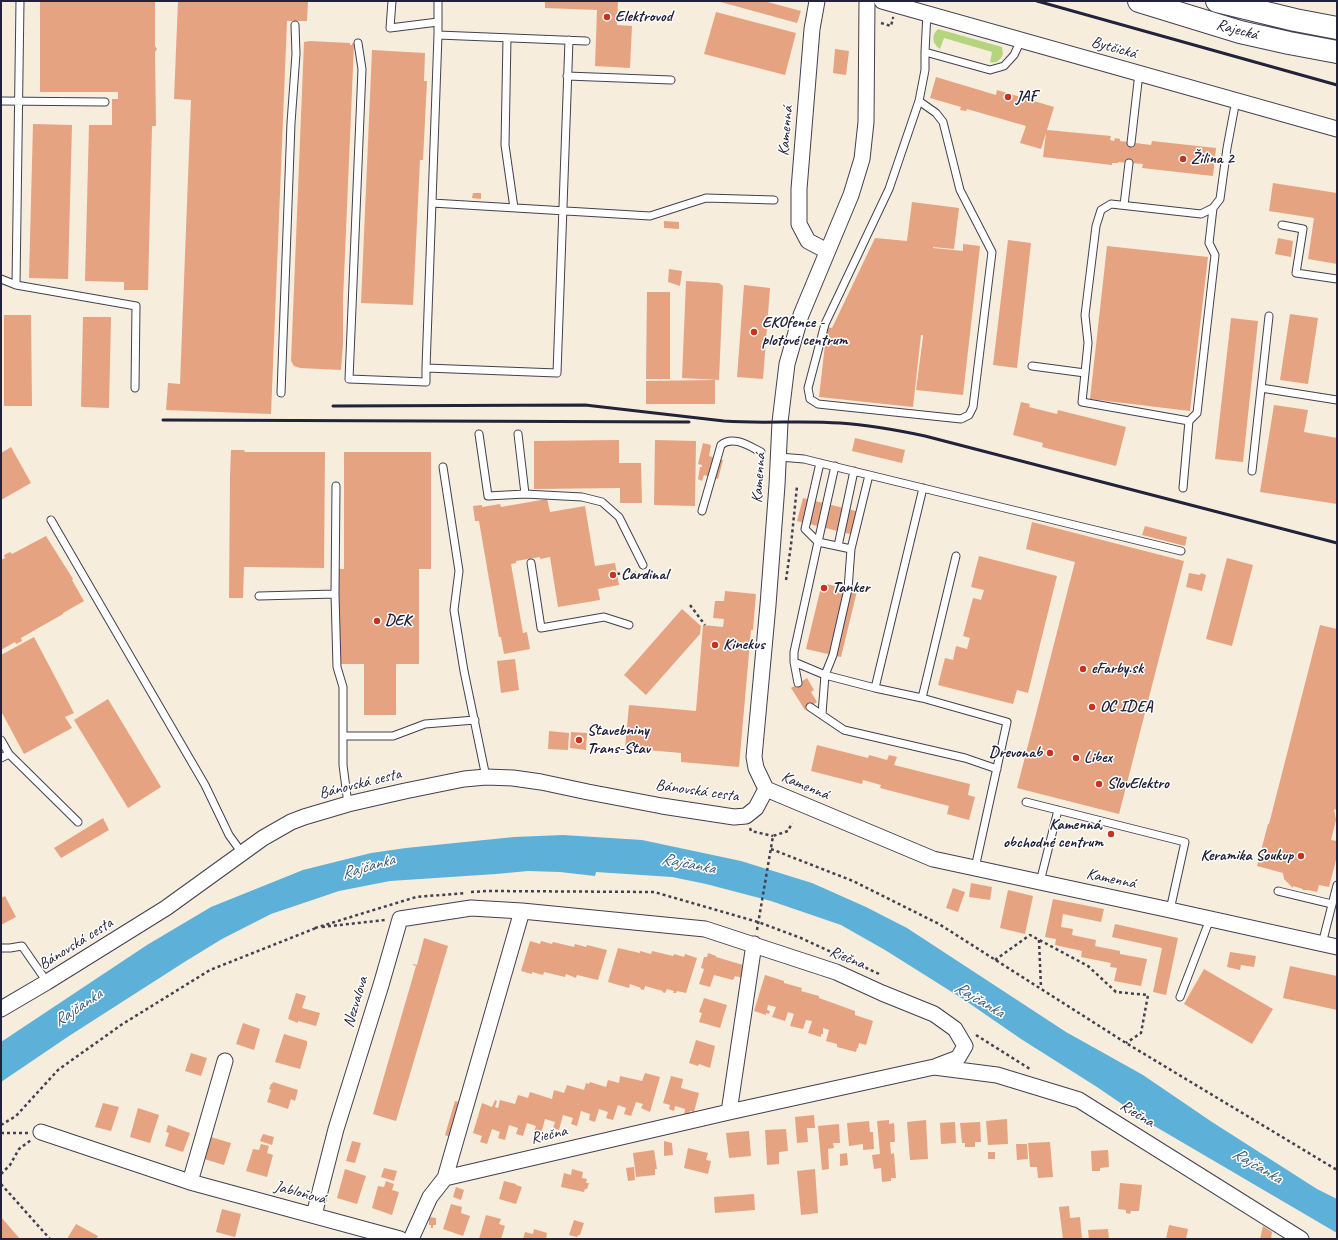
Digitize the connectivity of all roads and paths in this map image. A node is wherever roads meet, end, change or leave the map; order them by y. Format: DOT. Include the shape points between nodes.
graph roads {
  1 [pos="20,1"];
  2 [pos="392,1"];
  3 [pos="438,1"];
  4 [pos="867,1"];
  5 [pos="882,1"];
  6 [pos="1139,1"];
  7 [pos="1217,1"];
  8 [pos="815,3"];
  9 [pos="927,13"];
  10 [pos="887,17"];
  11 [pos="877,21"];
  12 [pos="438,22"];
  13 [pos="295,25"];
  14 [pos="1337,28"];
  15 [pos="438,35"];
  16 [pos="507,38"];
  17 [pos="568,40"];
  18 [pos="1021,40"];
  19 [pos="586,41"];
  20 [pos="358,43"];
  21 [pos="925,52"];
  22 [pos="1337,52"];
  23 [pos="1139,74"];
  24 [pos="567,76"];
  25 [pos="671,80"];
  26 [pos="1236,100"];
  27 [pos="1,101"];
  28 [pos="19,101"];
  29 [pos="919,101"];
  30 [pos="105,102"];
  31 [pos="1337,129"];
  32 [pos="1131,143"];
  33 [pos="1129,163"];
  34 [pos="774,200"];
  35 [pos="432,204"];
  36 [pos="1124,205"];
  37 [pos="514,208"];
  38 [pos="1213,208"];
  39 [pos="563,211"];
  40 [pos="1282,225"];
  41 [pos="827,251"];
  42 [pos="1,279"];
  43 [pos="1337,280"];
  44 [pos="16,285"];
  45 [pos="1269,316"];
  46 [pos="1032,366"];
  47 [pos="426,368"];
  48 [pos="1085,373"];
  49 [pos="135,388"];
  50 [pos="1261,388"];
  51 [pos="281,393"];
  52 [pos="1337,400"];
  53 [pos="1189,421"];
  54 [pos="479,434"];
  55 [pos="518,434"];
  56 [pos="761,452"];
  57 [pos="779,457"];
  58 [pos="820,463"];
  59 [pos="835,466"];
  60 [pos="443,467"];
  61 [pos="854,471"];
  62 [pos="1252,471"];
  63 [pos="869,475"];
  64 [pos="336,486"];
  65 [pos="923,488"];
  66 [pos="1183,488"];
  67 [pos="525,494"];
  68 [pos="702,511"];
  69 [pos="51,520"];
  70 [pos="818,542"];
  71 [pos="838,546"];
  72 [pos="851,549"];
  73 [pos="1180,551"];
  74 [pos="956,556"];
  75 [pos="531,563"];
  76 [pos="643,565"];
  77 [pos="617,574"];
  78 [pos="641,574"];
  79 [pos="335,594"];
  80 [pos="259,596"];
  81 [pos="690,605"];
  82 [pos="629,625"];
  83 [pos="705,625"];
  84 [pos="794,662"];
  85 [pos="825,675"];
  86 [pos="798,683"];
  87 [pos="875,688"];
  88 [pos="922,698"];
  89 [pos="810,706"];
  90 [pos="822,714"];
  91 [pos="475,720"];
  92 [pos="343,736"];
  93 [pos="1,740"];
  94 [pos="9,754"];
  95 [pos="1,758"];
  96 [pos="997,769"];
  97 [pos="486,777"];
  98 [pos="766,789"];
  99 [pos="1026,802"];
  100 [pos="348,804"];
  101 [pos="1058,810"];
  102 [pos="78,822"];
  103 [pos="792,823"];
  104 [pos="752,831"];
  105 [pos="773,836"];
  106 [pos="771,848"];
  107 [pos="242,853"];
  108 [pos="975,868"];
  109 [pos="1040,882"];
  110 [pos="1337,885"];
  111 [pos="1278,891"];
  112 [pos="1332,904"];
  113 [pos="1170,910"];
  114 [pos="522,911"];
  115 [pos="400,918"];
  116 [pos="1210,919"];
  117 [pos="758,922"];
  118 [pos="1038,939"];
  119 [pos="754,944"];
  120 [pos="1322,944"];
  121 [pos="1337,947"];
  122 [pos="1,948"];
  123 [pos="995,960"];
  124 [pos="47,982"];
  125 [pos="1041,989"];
  126 [pos="1180,997"];
  127 [pos="1,1009"];
  128 [pos="1126,1043"];
  129 [pos="225,1062"];
  130 [pos="934,1067"];
  131 [pos="729,1112"];
  132 [pos="1,1125"];
  133 [pos="41,1132"];
  134 [pos="1,1134"];
  135 [pos="1337,1170"];
  136 [pos="1,1174"];
  137 [pos="445,1178"];
  138 [pos="190,1182"];
  139 [pos="1,1184"];
  140 [pos="314,1215"];
  141 [pos="50,1239"];
  142 [pos="400,1239"];
  143 [pos="411,1239"];
  144 [pos="1301,1239"];
  1 -- 28 [label="lane"];
  2 -- 12 [label="lane" via="390,28"];
  3 -- 12 [label="lane"];
  4 -- 41 [label="street, Kamenná" via="866,122 862,159 857,179"];
  5 -- 9 [label="street, Bytčická"];
  6 -- 22 [label="main road, Rajecká" via="1240,32"];
  7 -- 14 [label="main road, Rajecká"];
  8 -- 41 [label="street, Kamenná" via="799,189 799,224 808,241"];
  9 -- 18 [label="street, Bytčická"];
  9 -- 21 [label="lane"];
  10 -- 11 [label="path" via="893,18 891,26"];
  12 -- 15 [label="lane"];
  13 -- 51 [label="lane" via="296,54"];
  15 -- 16 [label="lane"];
  15 -- 35 [label="lane"];
  16 -- 17 [label="lane"];
  16 -- 37 [label="lane" via="504,144"];
  17 -- 19 [label="lane"];
  17 -- 24 [label="lane"];
  18 -- 21 [label="lane" via="1014,55 1004,66 990,70"];
  18 -- 23 [label="street, Bytčická"];
  20 -- 47 [label="lane" via="362,69 349,379 426,382"];
  21 -- 29 [label="lane" via="925,70"];
  23 -- 26 [label="street, Bytčická"];
  23 -- 32 [label="lane"];
  24 -- 25 [label="lane"];
  24 -- 39 [label="lane"];
  26 -- 31 [label="street, Bytčická"];
  26 -- 38 [label="lane" via="1226,148 1220,199"];
  27 -- 28 [label="lane"];
  28 -- 30 [label="lane"];
  28 -- 44 [label="lane"];
  29 -- 29 [label="lane" via="936,113 943,122 960,190 992,252 973,407 969,415 961,419 818,404 810,399 808,388 825,324 889,189"];
  33 -- 36 [label="lane"];
  34 -- 39 [label="lane" via="706,198 650,216"];
  35 -- 37 [label="lane"];
  35 -- 47 [label="lane"];
  36 -- 38 [label="lane" via="1201,214"];
  36 -- 48 [label="lane" via="1111,204 1100,210 1096,226 1085,315 1088,343"];
  37 -- 39 [label="lane"];
  38 -- 53 [label="lane" via="1208,242 1215,255 1197,413"];
  39 -- 47 [label="lane" via="557,373"];
  40 -- 43 [label="lane" via="1302,229 1296,273"];
  41 -- 57 [label="street, Kamenná" via="801,315 787,364 780,422"];
  42 -- 44 [label="lane"];
  44 -- 49 [label="lane" via="136,306"];
  45 -- 50 [label="lane"];
  46 -- 48 [label="lane"];
  48 -- 53 [label="lane" via="1082,402"];
  50 -- 52 [label="lane"];
  50 -- 62 [label="lane"];
  53 -- 66 [label="lane"];
  54 -- 67 [label="lane" via="488,496"];
  55 -- 67 [label="lane"];
  56 -- 68 [label="lane" via="733,441 721,445"];
  57 -- 58 [label="lane"];
  57 -- 98 [label="street, Kamenná" via="754,757"];
  58 -- 59 [label="lane"];
  58 -- 70 [label="lane" via="805,529"];
  59 -- 61 [label="lane"];
  59 -- 70 [label="lane"];
  60 -- 91 [label="lane" via="459,571 454,610"];
  61 -- 63 [label="lane"];
  61 -- 71 [label="lane"];
  63 -- 65 [label="lane"];
  63 -- 72 [label="lane"];
  64 -- 79 [label="lane"];
  65 -- 73 [label="lane"];
  65 -- 87 [label="lane"];
  67 -- 76 [label="lane" via="582,496 602,502 619,517"];
  69 -- 107 [label="lane"];
  70 -- 71 [label="lane"];
  70 -- 84 [label="lane"];
  71 -- 72 [label="lane"];
  72 -- 85 [label="lane" via="848,589"];
  74 -- 88 [label="lane"];
  75 -- 82 [label="lane" via="541,628 604,617"];
  77 -- 78 [label="path"];
  79 -- 80 [label="lane"];
  79 -- 92 [label="lane" via="337,667 343,687"];
  81 -- 83 [label="path"];
  84 -- 85 [label="lane"];
  84 -- 86 [label="lane"];
  85 -- 87 [label="lane"];
  85 -- 90 [label="lane"];
  87 -- 88 [label="lane"];
  88 -- 96 [label="lane" via="1007,722"];
  89 -- 90 [label="lane"];
  90 -- 96 [label="lane" via="844,730 965,758"];
  91 -- 92 [label="lane" via="425,724 393,736"];
  91 -- 97 [label="lane"];
  92 -- 100 [label="lane"];
  93 -- 94 [label="lane"];
  94 -- 95 [label="lane"];
  94 -- 102 [label="lane"];
  96 -- 108 [label="lane"];
  97 -- 98 [label="street, Bánovská cesta" via="541,782 734,817 746,816 756,808"];
  97 -- 100 [label="street, Bánovská cesta" via="412,789"];
  98 -- 108 [label="street, Kamenná" via="933,859"];
  99 -- 101 [label="lane"];
  100 -- 107 [label="street, Bánovská cesta" via="291,822"];
  101 -- 109 [label="lane"];
  101 -- 113 [label="lane" via="1185,842"];
  103 -- 105 [label="path" via="788,831"];
  104 -- 105 [label="path"];
  105 -- 106 [label="path"];
  106 -- 117 [label="path"];
  106 -- 123 [label="path" via="853,881 939,924"];
  107 -- 124 [label="street, Bánovská cesta" via="166,908"];
  108 -- 109 [label="street, Kamenná"];
  109 -- 113 [label="street, Kamenná"];
  110 -- 112 [label="lane"];
  111 -- 112 [label="lane"];
  112 -- 120 [label="lane"];
  113 -- 116 [label="street, Kamenná"];
  114 -- 115 [label="street" via="471,908"];
  114 -- 119 [label="street, Riečna" via="705,929"];
  114 -- 137 [label="street"];
  115 -- 132 [label="path" via="315,928 210,970 121,1025 58,1070 16,1116"];
  115 -- 140 [label="street, Nezvalova" via="336,1129"];
  116 -- 120 [label="street, Kamenná"];
  116 -- 126 [label="lane"];
  118 -- 123 [label="path" via="1030,935"];
  118 -- 125 [label="path"];
  118 -- 128 [label="path" via="1088,966 1116,992 1148,995 1140,1033"];
  119 -- 130 [label="street, Riečna" via="836,972 934,1014 955,1029 965,1046 958,1058"];
  119 -- 131 [label="street"];
  120 -- 121 [label="street, Kamenná"];
  122 -- 124 [label="lane" via="22,946"];
  123 -- 125 [label="path"];
  124 -- 127 [label="street, Bánovská cesta"];
  125 -- 128 [label="path"];
  128 -- 135 [label="path"];
  129 -- 138 [label="street"];
  130 -- 131 [label="street, Riečna"];
  130 -- 144 [label="street, Riečna" via="997,1075 1080,1100"];
  131 -- 137 [label="street, Riečna"];
  133 -- 134 [label="path"];
  133 -- 136 [label="path" via="19,1149 10,1165"];
  133 -- 138 [label="street, Jabloňová"];
  137 -- 143 [label="street" via="430,1197"];
  138 -- 140 [label="street, Jabloňová"];
  139 -- 141 [label="path"];
  140 -- 142 [label="street, Jabloňová"];
}
